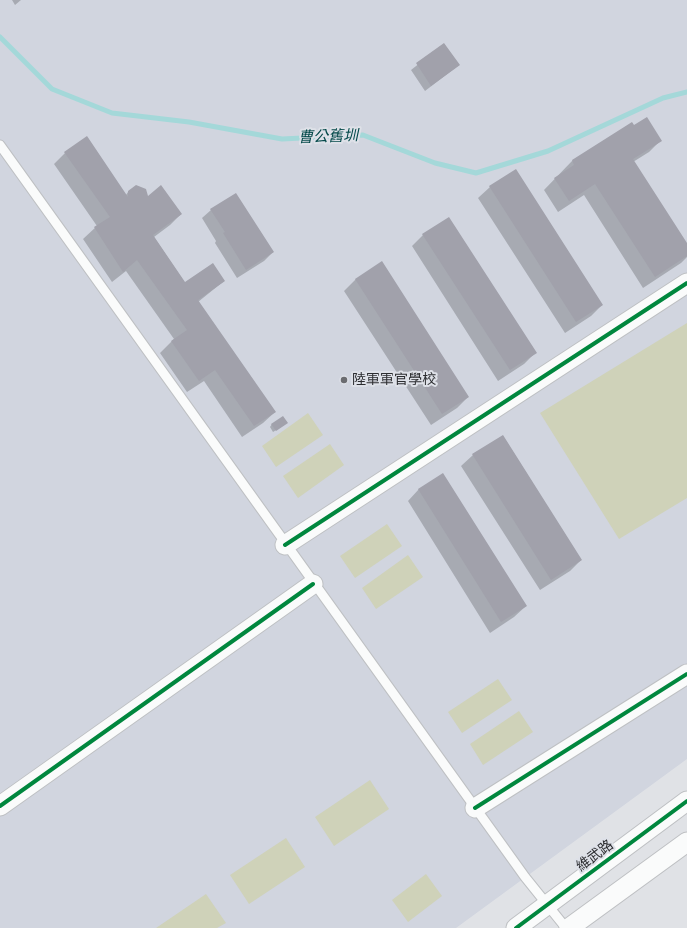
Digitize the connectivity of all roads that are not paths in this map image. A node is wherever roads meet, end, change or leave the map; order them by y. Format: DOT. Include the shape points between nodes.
graph roads {
  1 [pos="0,145"];
  2 [pos="687,283"];
  3 [pos="285,545"];
  4 [pos="313,584"];
  5 [pos="687,674"];
  6 [pos="687,801"];
  7 [pos="0,806"];
  8 [pos="475,808"];
  9 [pos="687,842"];
  10 [pos="547,905"];
  11 [pos="591,922"];
  12 [pos="516,928"];
  13 [pos="566,928"];
  14 [pos="569,928"];
  1 -- 3 [label="lane"];
  2 -- 3 [label="street"];
  3 -- 4 [label="lane"];
  4 -- 7 [label="street"];
  4 -- 8 [label="lane"];
  5 -- 8 [label="street"];
  6 -- 10 [label="street, 維武路"];
  8 -- 10 [label="lane"];
  9 -- 11 [label="street"];
  10 -- 12 [label="street, 維武路"];
  10 -- 13 [label="lane"];
  11 -- 14 [label="street"];
}
